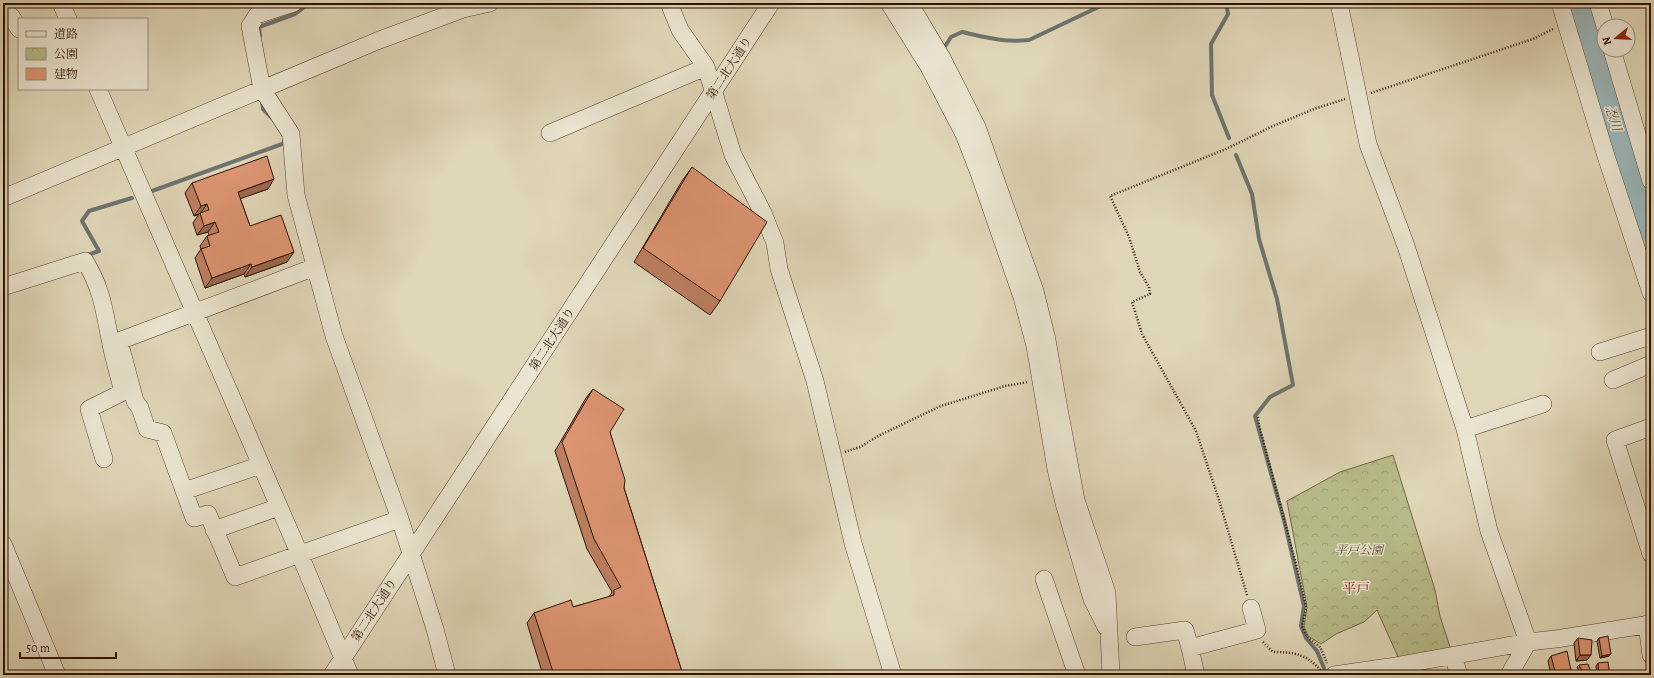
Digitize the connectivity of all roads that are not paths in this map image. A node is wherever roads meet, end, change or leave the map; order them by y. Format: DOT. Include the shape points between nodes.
graph roads {
  1 [pos="61,3"];
  2 [pos="294,3"];
  3 [pos="490,3"];
  4 [pos="669,3"];
  5 [pos="771,3"];
  6 [pos="889,3"];
  7 [pos="909,3"];
  8 [pos="1339,3"];
  9 [pos="1560,3"];
  10 [pos="1598,3"];
  11 [pos="68,18"];
  12 [pos="1602,18"];
  13 [pos="1614,58"];
  14 [pos="706,67"];
  15 [pos="262,89"];
  16 [pos="98,90"];
  17 [pos="713,93"];
  18 [pos="550,133"];
  19 [pos="123,148"];
  20 [pos="1651,181"];
  21 [pos="3,198"];
  22 [pos="315,267"];
  23 [pos="3,287"];
  24 [pos="1028,293"];
  25 [pos="1651,293"];
  26 [pos="195,313"];
  27 [pos="1651,336"];
  28 [pos="115,343"];
  29 [pos="1600,352"];
  30 [pos="1651,364"];
  31 [pos="1613,380"];
  32 [pos="1543,404"];
  33 [pos="1651,427"];
  34 [pos="1465,429"];
  35 [pos="104,459"];
  36 [pos="261,465"];
  37 [pos="184,491"];
  38 [pos="279,507"];
  39 [pos="400,519"];
  40 [pos="214,530"];
  41 [pos="3,544"];
  42 [pos="1651,554"];
  43 [pos="300,555"];
  44 [pos="410,555"];
  45 [pos="1044,579"];
  46 [pos="1251,608"];
  47 [pos="1649,624"];
  48 [pos="1109,632"];
  49 [pos="1135,637"];
  50 [pos="1528,642"];
  51 [pos="1190,648"];
  52 [pos="1651,655"];
  53 [pos="1453,656"];
  54 [pos="343,658"];
  55 [pos="1331,671"];
  56 [pos="1390,671"];
  57 [pos="57,675"];
  58 [pos="332,675"];
  59 [pos="350,675"];
  60 [pos="447,675"];
  61 [pos="893,675"];
  62 [pos="1077,675"];
  63 [pos="1111,675"];
  64 [pos="1196,675"];
  65 [pos="1459,675"];
  66 [pos="1509,675"];
  1 -- 11 [label="street"];
  2 -- 15 [label="street" via="257,15 250,26"];
  3 -- 15 [label="street" via="463,9 420,25"];
  4 -- 14 [label="street" via="680,30"];
  5 -- 17 [label="street, 第二北大通り"];
  6 -- 24 [label="street" via="929,67 964,134"];
  7 -- 24 [label="street" via="942,58 977,127"];
  8 -- 34 [label="street" via="1368,144 1406,246"];
  9 -- 25 [label="street"];
  10 -- 12 [label="street"];
  13 -- 20 [label="street"];
  14 -- 17 [label="street"];
  14 -- 18 [label="street"];
  15 -- 19 [label="street"];
  15 -- 22 [label="street" via="291,134 296,195"];
  16 -- 19 [label="street"];
  17 -- 44 [label="street, 第二北大通り"];
  17 -- 61 [label="street" via="733,155 763,213 775,243 779,269 815,381 853,543"];
  19 -- 21 [label="street"];
  19 -- 26 [label="street"];
  22 -- 26 [label="street"];
  22 -- 39 [label="street" via="334,336"];
  23 -- 28 [label="street" via="85,261 96,278"];
  24 -- 48 [label="street" via="1047,340 1073,484 1107,593"];
  24 -- 48 [label="street" via="1035,346 1064,504 1092,599"];
  26 -- 28 [label="street"];
  26 -- 36 [label="street"];
  27 -- 29 [label="street"];
  28 -- 35 [label="street" via="123,392 89,409"];
  28 -- 37 [label="street" via="147,429 164,433"];
  30 -- 31 [label="street"];
  32 -- 34 [label="street"];
  33 -- 42 [label="street" via="1616,440"];
  34 -- 50 [label="street" via="1489,531"];
  36 -- 37 [label="street"];
  36 -- 38 [label="street"];
  37 -- 40 [label="street" via="194,518 208,514"];
  38 -- 40 [label="street"];
  38 -- 43 [label="street"];
  39 -- 43 [label="street"];
  39 -- 44 [label="street"];
  40 -- 43 [label="street" via="235,577"];
  41 -- 57 [label="street"];
  43 -- 54 [label="street"];
  44 -- 54 [label="street, 第二北大通り"];
  44 -- 60 [label="street" via="435,629"];
  45 -- 62 [label="street"];
  46 -- 51 [label="street" via="1257,630"];
  47 -- 50 [label="street"];
  47 -- 52 [label="street"];
  48 -- 63 [label="street"];
  49 -- 51 [label="street" via="1185,630"];
  50 -- 53 [label="street"];
  50 -- 66 [label="street"];
  51 -- 64 [label="street"];
  53 -- 56 [label="street"];
  53 -- 65 [label="street"];
  54 -- 58 [label="street, 第二北大通り"];
  54 -- 59 [label="street"];
  55 -- 56 [label="street"];
}
